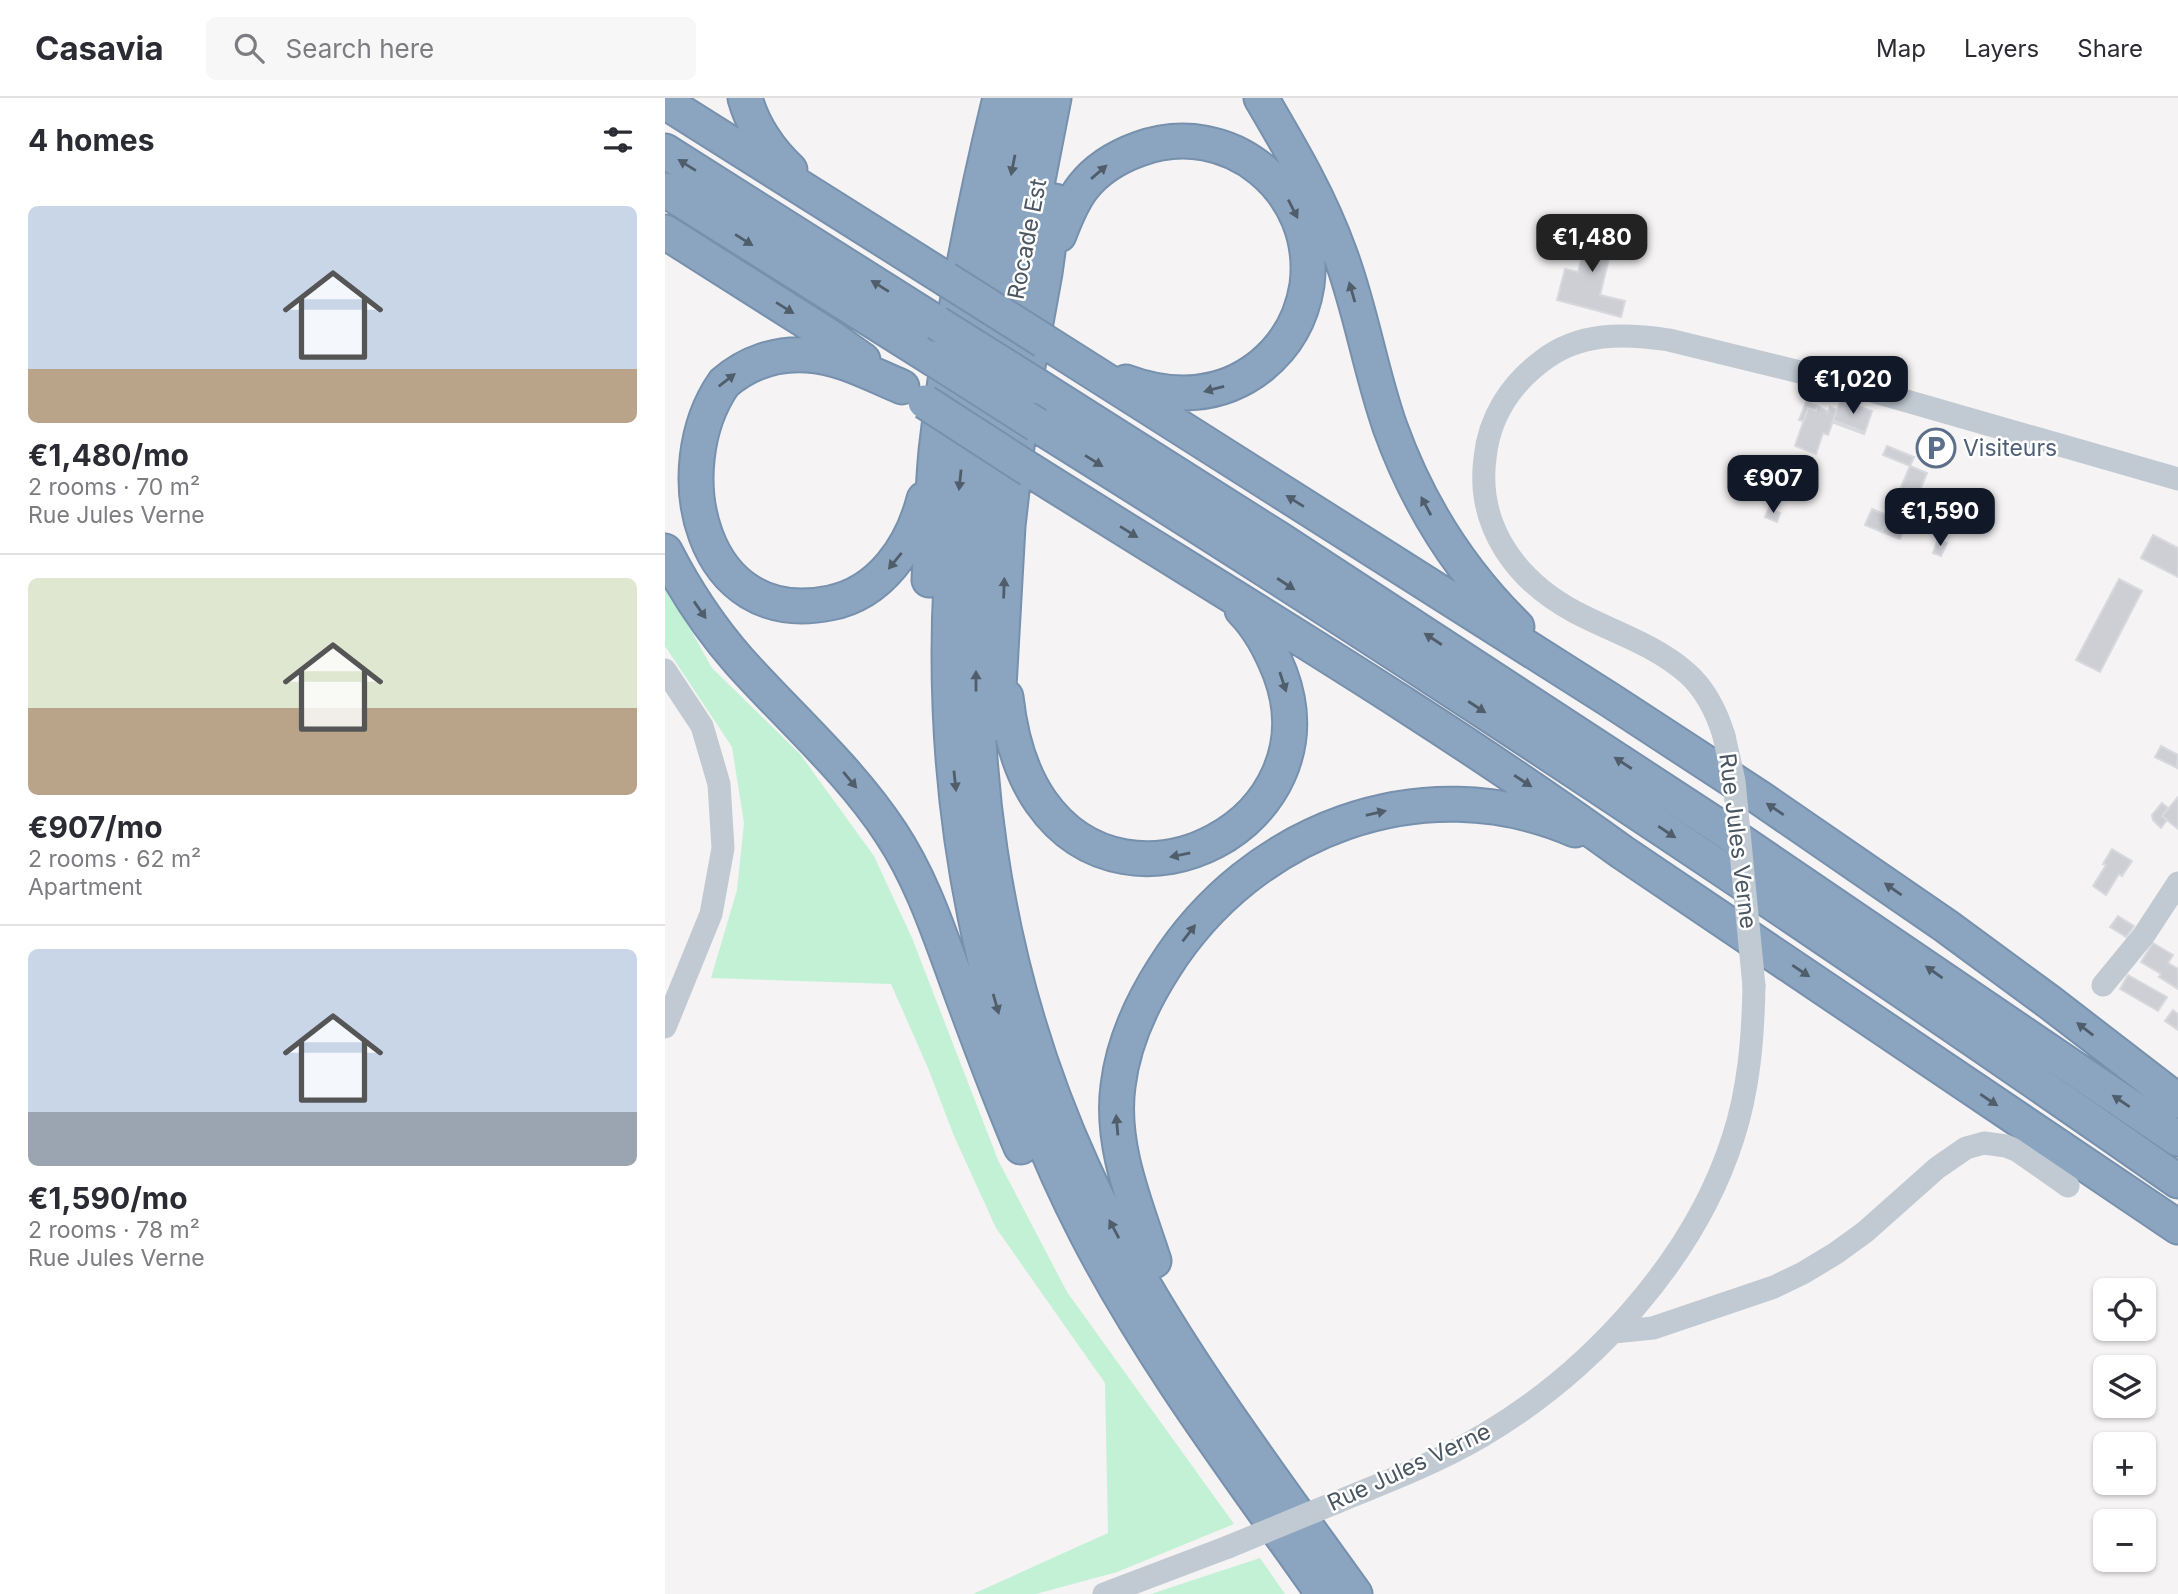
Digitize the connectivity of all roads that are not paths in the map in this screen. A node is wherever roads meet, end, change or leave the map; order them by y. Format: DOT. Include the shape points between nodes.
graph roads {
  1 [pos="745,98"];
  2 [pos="992,98"];
  3 [pos="1000,98"];
  4 [pos="1026,98"];
  5 [pos="1054,98"];
  6 [pos="1074,98"];
  7 [pos="1261,98"];
  8 [pos="665,102"];
  9 [pos="665,151"];
  10 [pos="987,153"];
  11 [pos="665,190"];
  12 [pos="821,201"];
  13 [pos="665,232"];
  14 [pos="1045,273"];
  15 [pos="1057,349"];
  16 [pos="990,372"];
  17 [pos="914,394"];
  18 [pos="936,453"];
  19 [pos="2178,479"];
  20 [pos="665,551"];
  21 [pos="1216,588"];
  22 [pos="1001,651"];
  23 [pos="665,670"];
  24 [pos="1610,700"];
  25 [pos="1622,852"];
  26 [pos="2178,883"];
  27 [pos="2103,985"];
  28 [pos="665,1027"];
  29 [pos="2178,1101"];
  30 [pos="1003,1102"];
  31 [pos="2178,1139"];
  32 [pos="2099,1175"];
  33 [pos="2178,1181"];
  34 [pos="2068,1186"];
  35 [pos="2178,1227"];
  36 [pos="2178,1239"];
  37 [pos="1154,1261"];
  38 [pos="1614,1332"];
  39 [pos="1250,1492"];
  40 [pos="1339,1587"];
  41 [pos="1104,1594"];
  1 -- 12 [label="highway" via="769,147"];
  2 -- 10 [label="highway"];
  3 -- 10 [label="highway"];
  4 -- 16 [label="highway, Rocade Est, one-way" via="992,272"];
  5 -- 16 [label="highway, Rocade Est"];
  6 -- 14 [label="highway"];
  24 -- 7 [label="highway, one-way" via="1499,609 1429,513 1390,426 1351,287 1325,215"];
  8 -- 12 [label="highway"];
  31 -- 9 [label="highway, one-way, bridge" via="1704,816 1268,532"];
  10 -- 18 [label="highway"];
  11 -- 33 [label="highway, one-way, bridge" via="1543,750"];
  12 -- 15 [label="highway, bridge"];
  13 -- 17 [label="highway, one-way"];
  14 -- 15 [label="highway, one-way" via="1065,218 1083,186 1119,157 1167,142 1213,145 1267,173 1295,210 1305,238 1308,279 1298,318 1279,348 1242,379 1209,391 1174,394 1135,385"];
  22 -- 14 [label="highway, one-way" via="1008,526 1023,394"];
  24 -- 15 [label="highway, one-way"];
  16 -- 39 [label="highway, one-way" via="963,458 949,653 959,826 981,948 1035,1121 1081,1222 1148,1342"];
  40 -- 16 [label="highway, one-way" via="1135,1268 1078,1157 1020,995 986,827 976,692"];
  18 -- 17 [label="highway, one-way" via="917,522 901,554 867,588 840,601 793,606 748,595 720,577 698,552 682,522 677,464 688,427 701,405 743,369 784,355 809,355 841,361"];
  17 -- 21 [label="highway, one-way, bridge"];
  18 -- 30 [label="highway" via="927,647 935,804 961,959"];
  19 -- 38 [label="street, Rue Jules Verne, bridge" via="1837,381 1644,336 1582,340 1553,353 1510,391 1487,442 1483,487 1499,540 1526,578 1554,600 1665,655 1688,674 1710,701 1734,781 1754,986 1744,1094 1733,1139 1713,1189 1686,1237"];
  20 -- 30 [label="highway, one-way" via="720,638 850,779 906,858 929,905"];
  21 -- 22 [label="highway, one-way" via="1250,618 1271,651 1287,695 1289,731 1279,771 1262,802 1240,826 1194,852 1169,858 1110,852 1075,835 1051,814 1025,773 1014,741"];
  21 -- 25 [label="highway, one-way" via="1534,789"];
  22 -- 37 [label="highway" via="999,717 1005,803 1017,889 1038,980 1084,1116"];
  23 -- 28 [label="street" via="702,726 719,784 723,848 711,914"];
  29 -- 24 [label="highway, one-way" via="1945,926"];
  25 -- 32 [label="highway, one-way"];
  37 -- 25 [label="highway, one-way" via="1119,1139 1120,1068 1131,1030 1159,976 1200,919 1230,888 1313,835 1360,817 1423,805 1467,804 1527,814"];
  26 -- 27 [label="street"];
  30 -- 39 [label="highway" via="1057,1222 1109,1308 1139,1354"];
  32 -- 35 [label="highway"];
  32 -- 36 [label="highway"];
  34 -- 38 [label="street" via="2018,1151 1998,1143 1977,1144 1951,1157 1865,1232 1803,1273 1653,1328"];
  37 -- 40 [label="highway"];
  38 -- 41 [label="street, Rue Jules Verne, bridge" via="1549,1389 1484,1434 1437,1459"];
  39 -- 40 [label="highway"];
}
